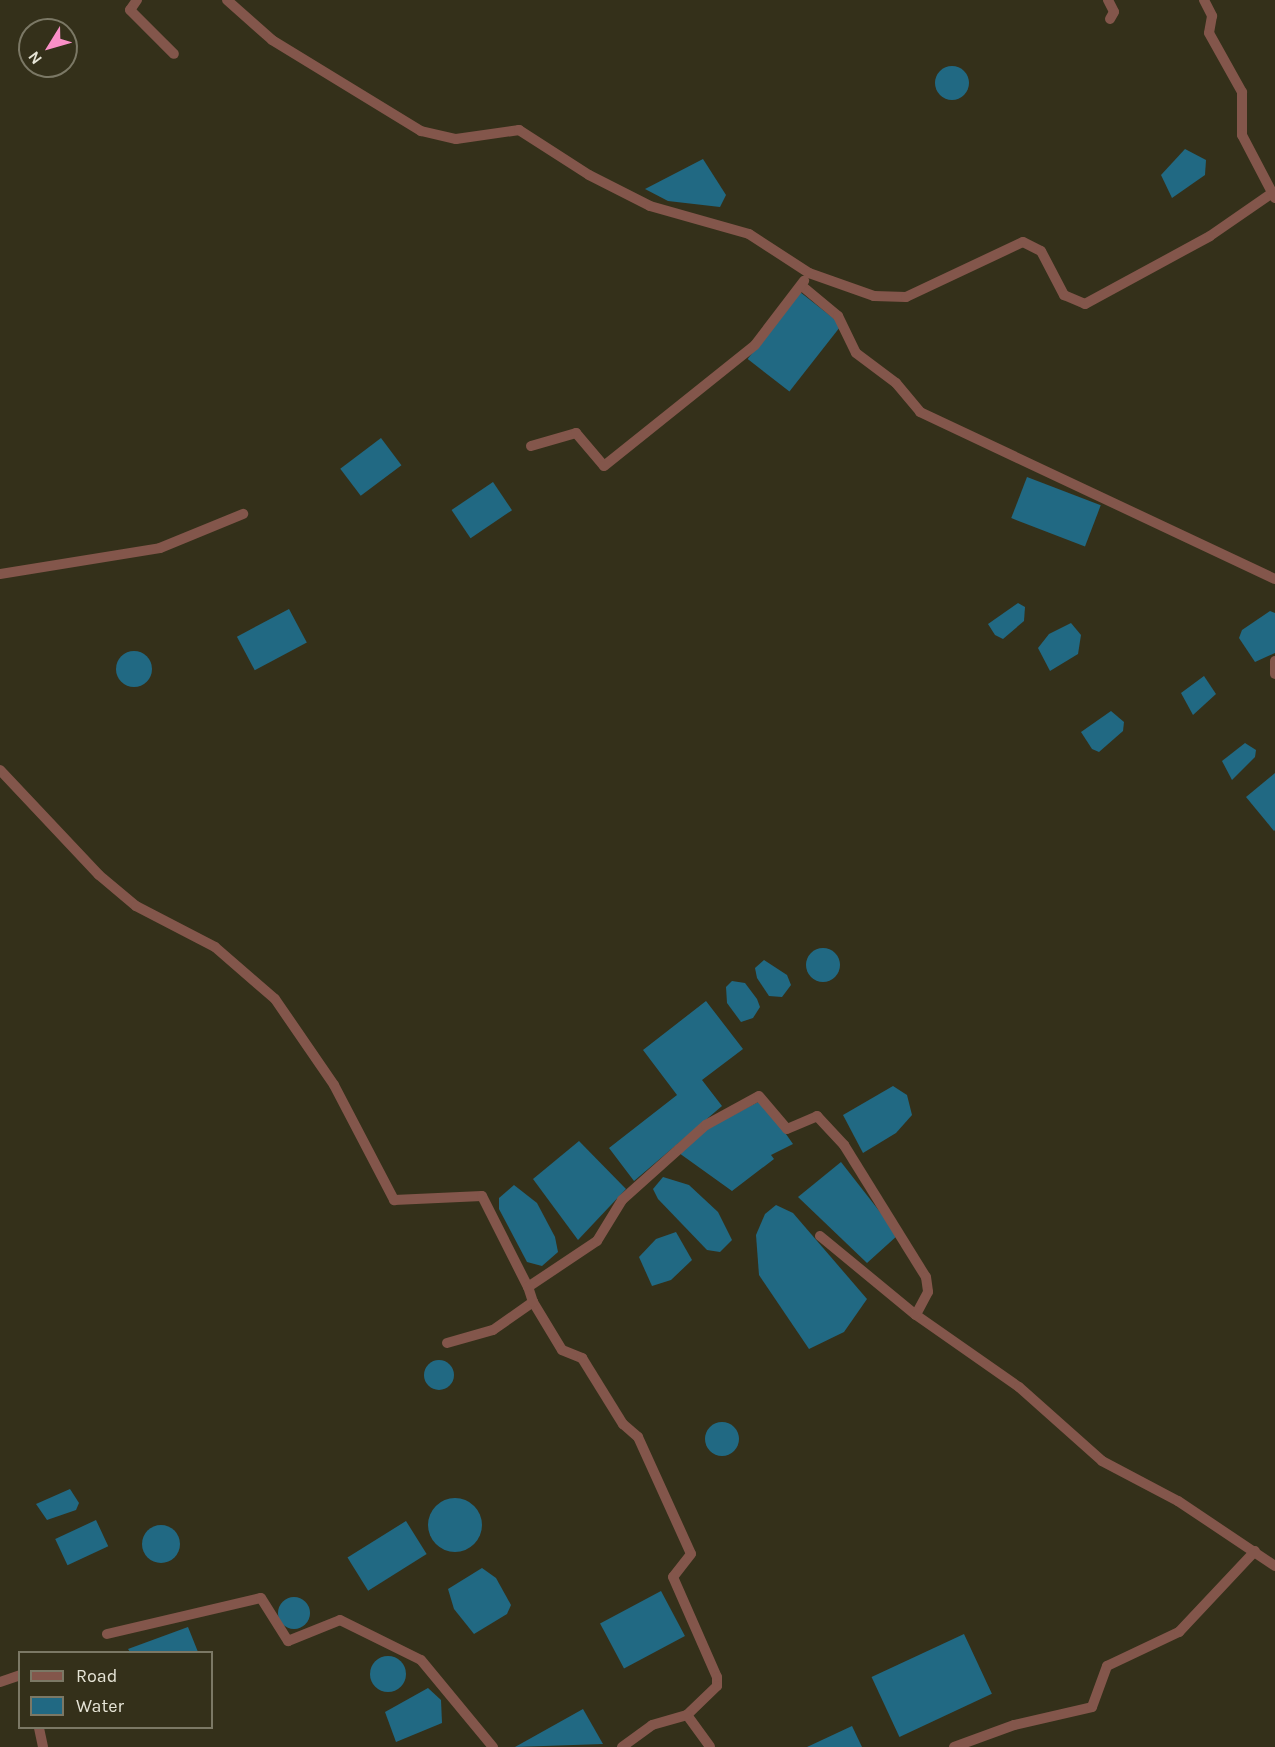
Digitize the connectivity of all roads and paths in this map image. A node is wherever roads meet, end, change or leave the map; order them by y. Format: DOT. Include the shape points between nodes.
graph roads {
  1 [pos="137,0"];
  2 [pos="227,0"];
  3 [pos="1108,0"];
  4 [pos="1204,0"];
  5 [pos="1110,19"];
  6 [pos="174,54"];
  7 [pos="1274,195"];
  8 [pos="809,273"];
  9 [pos="802,286"];
  10 [pos="531,446"];
  11 [pos="243,514"];
  12 [pos="0,574"];
  13 [pos="1275,579"];
  14 [pos="1275,661"];
  15 [pos="1275,674"];
  16 [pos="0,770"];
  17 [pos="820,1236"];
  18 [pos="528,1287"];
  19 [pos="532,1302"];
  20 [pos="916,1315"];
  21 [pos="447,1343"];
  22 [pos="1255,1551"];
  23 [pos="1275,1566"];
  24 [pos="107,1634"];
  25 [pos="18,1676"];
  26 [pos="0,1682"];
  27 [pos="687,1715"];
  28 [pos="39,1729"];
  29 [pos="43,1747"];
  30 [pos="493,1747"];
  31 [pos="622,1747"];
  32 [pos="710,1747"];
  33 [pos="954,1747"];
  1 -- 6 [label="street" via="130,10"];
  2 -- 8 [label="street" via="272,40 421,131 456,139 519,130 650,206 749,234"];
  3 -- 5 [label="street" via="1114,12"];
  4 -- 7 [label="street" via="1212,16 1209,33 1242,92 1242,135"];
  7 -- 8 [label="street" via="1210,236 1086,304 1064,295 1041,251 1023,242 906,297 874,296"];
  8 -- 9 [label="street"];
  9 -- 10 [label="street" via="755,345 604,466 576,433"];
  9 -- 13 [label="street" via="842,322 856,352 896,383 920,412"];
  11 -- 12 [label="street" via="160,548"];
  14 -- 15 [label="street"];
  16 -- 18 [label="street" via="99,875 136,906 215,947 275,999 334,1085 394,1200 482,1196"];
  17 -- 20 [label="street"];
  18 -- 19 [label="street"];
  18 -- 20 [label="street" via="597,1241 622,1200 706,1125 762,1096 787,1129 817,1116 844,1145 926,1277 928,1292"];
  19 -- 21 [label="street" via="493,1330"];
  19 -- 27 [label="street" via="562,1350 582,1358 623,1424 638,1437 691,1554 673,1577 717,1686"];
  20 -- 22 [label="street" via="1019,1387 1102,1461 1178,1501"];
  22 -- 23 [label="street"];
  22 -- 33 [label="street" via="1179,1632 1107,1666 1092,1707 1014,1725"];
  24 -- 30 [label="street" via="261,1598 288,1641 340,1620 422,1660"];
  25 -- 26 [label="street"];
  27 -- 31 [label="street" via="652,1725"];
  27 -- 32 [label="street"];
  28 -- 29 [label="street"];
}
